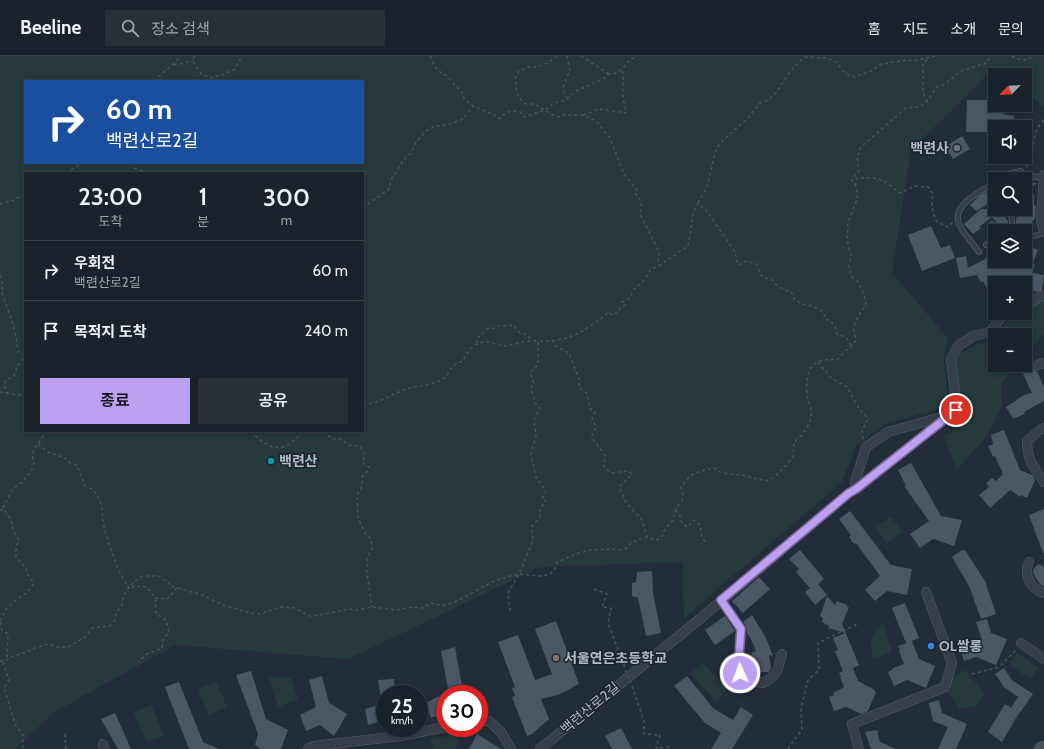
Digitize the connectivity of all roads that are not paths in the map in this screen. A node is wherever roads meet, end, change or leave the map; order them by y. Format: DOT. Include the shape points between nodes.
graph roads {
  1 [pos="1032,176"];
  2 [pos="1044,176"];
  3 [pos="988,187"];
  4 [pos="1043,210"];
  5 [pos="1044,232"];
  6 [pos="1032,236"];
  7 [pos="979,252"];
  8 [pos="1044,295"];
  9 [pos="1032,301"];
  10 [pos="999,320"];
  11 [pos="956,410"];
  12 [pos="1044,428"];
  13 [pos="1044,482"];
  14 [pos="856,489"];
  15 [pos="1029,562"];
  16 [pos="926,592"];
  17 [pos="1044,593"];
  18 [pos="721,600"];
  19 [pos="1019,646"];
  20 [pos="782,654"];
  21 [pos="1044,659"];
  22 [pos="488,721"];
  23 [pos="436,729"];
  24 [pos="308,749"];
  25 [pos="511,749"];
  26 [pos="540,749"];
  27 [pos="859,749"];
  1 -- 2 [label="lane"];
  2 -- 4 [label="street"];
  3 -- 7 [label="lane" via="962,205 958,213 959,223"];
  4 -- 5 [label="street" via="1041,220"];
  5 -- 6 [label="lane"];
  8 -- 9 [label="street"];
  10 -- 11 [label="street" via="990,332 973,336 958,346 951,359"];
  11 -- 14 [label="street, 백련산로2길"];
  11 -- 14 [label="street" via="942,417 888,432 866,448 855,482"];
  12 -- 13 [label="street" via="1027,442 1027,453"];
  14 -- 18 [label="street, 백련산로2길"];
  15 -- 17 [label="street" via="1026,575 1036,590"];
  16 -- 27 [label="street" via="952,663 944,687 852,724"];
  18 -- 20 [label="street" via="741,629 738,669 743,676 763,683 771,679 777,674"];
  18 -- 26 [label="street, 백련산로2길"];
  19 -- 21 [label="street"];
  22 -- 25 [label="street" via="501,732"];
  23 -- 24 [label="street" via="401,736 314,746"];
}
